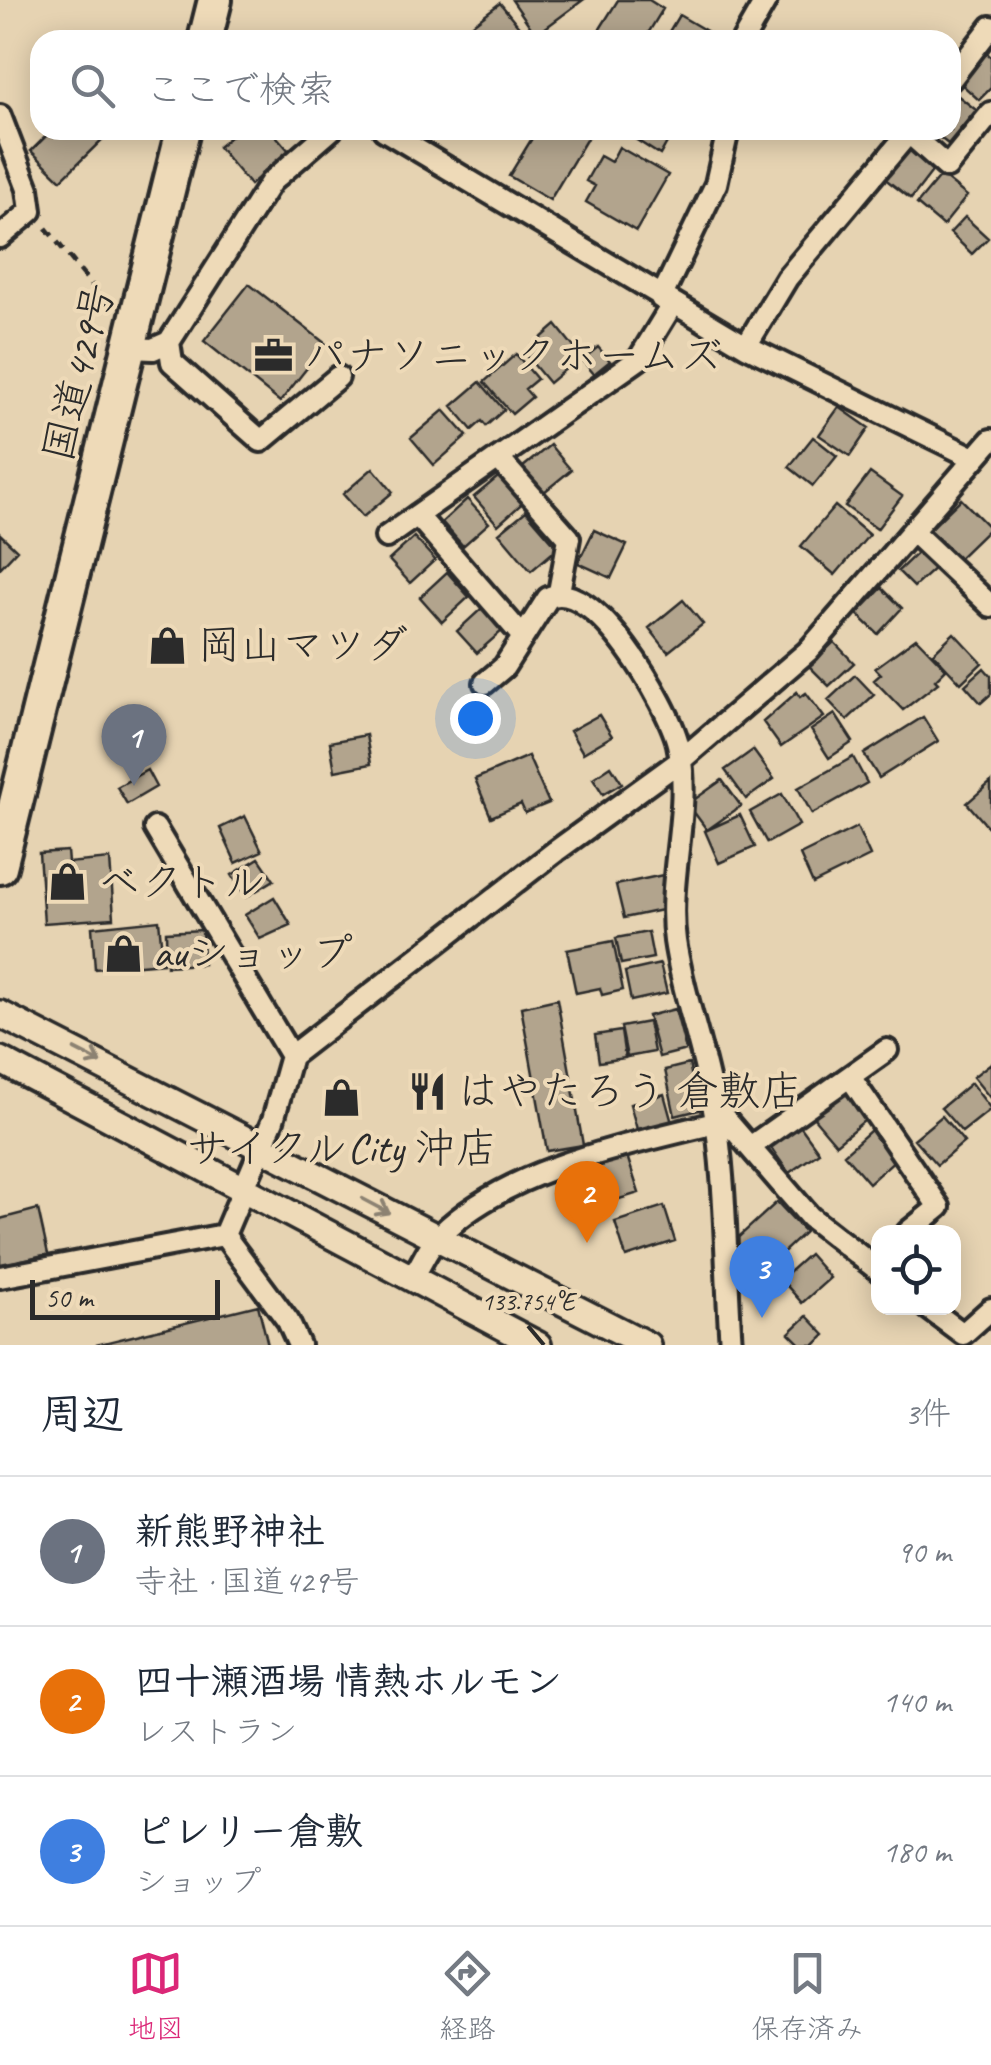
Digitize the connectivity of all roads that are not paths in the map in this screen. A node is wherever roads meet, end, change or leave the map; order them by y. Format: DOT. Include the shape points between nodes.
graph roads {
  1 [pos="215,0"];
  2 [pos="766,0"];
  3 [pos="991,27"];
  4 [pos="208,30"];
  5 [pos="750,30"];
  6 [pos="961,66"];
  7 [pos="991,113"];
  8 [pos="0,116"];
  9 [pos="181,140"];
  10 [pos="320,140"];
  11 [pos="400,140"];
  12 [pos="726,140"];
  13 [pos="902,140"];
  14 [pos="919,140"];
  15 [pos="0,237"];
  16 [pos="666,302"];
  17 [pos="131,342"];
  18 [pos="170,342"];
  19 [pos="746,346"];
  20 [pos="338,376"];
  21 [pos="991,440"];
  22 [pos="498,458"];
  23 [pos="974,458"];
  24 [pos="417,515"];
  25 [pos="913,532"];
  26 [pos="386,537"];
  27 [pos="559,592"];
  28 [pos="991,606"];
  29 [pos="523,637"];
  30 [pos="485,683"];
  31 [pos="680,761"];
  32 [pos="155,828"];
  33 [pos="0,867"];
  34 [pos="0,1014"];
  35 [pos="887,1050"];
  36 [pos="291,1056"];
  37 [pos="0,1060"];
  38 [pos="850,1076"];
  39 [pos="714,1114"];
  40 [pos="262,1146"];
  41 [pos="750,1147"];
  42 [pos="244,1192"];
  43 [pos="917,1225"];
  44 [pos="224,1235"];
  45 [pos="436,1237"];
  46 [pos="871,1260"];
  47 [pos="0,1276"];
  48 [pos="412,1280"];
  49 [pos="991,1309"];
  50 [pos="937,1315"];
  51 [pos="298,1345"];
  52 [pos="538,1345"];
  53 [pos="647,1345"];
  54 [pos="731,1345"];
  1 -- 4 [label="highway"];
  2 -- 5 [label="street"];
  3 -- 6 [label="street"];
  7 -- 14 [label="street" via="947,167"];
  8 -- 15 [label="street" via="31,210"];
  9 -- 17 [label="highway, 国道429号"];
  10 -- 18 [label="street" via="271,182"];
  11 -- 16 [label="street"];
  12 -- 16 [label="street" via="716,184"];
  13 -- 19 [label="street" via="787,278"];
  16 -- 19 [label="street"];
  16 -- 22 [label="street" via="639,359"];
  17 -- 18 [label="street" via="153,349"];
  17 -- 33 [label="highway, 国道429号"];
  18 -- 20 [label="street" via="172,362 261,441"];
  19 -- 23 [label="street"];
  21 -- 23 [label="street"];
  22 -- 24 [label="street"];
  22 -- 27 [label="street" via="569,538"];
  23 -- 25 [label="street"];
  24 -- 26 [label="street"];
  24 -- 29 [label="street"];
  25 -- 28 [label="street"];
  25 -- 31 [label="street" via="808,651"];
  27 -- 29 [label="street"];
  27 -- 31 [label="street" via="574,594 614,632 653,688 678,741"];
  29 -- 30 [label="street"];
  31 -- 36 [label="street"];
  31 -- 39 [label="street" via="674,938"];
  32 -- 36 [label="street"];
  34 -- 40 [label="street, one-way"];
  35 -- 38 [label="street"];
  36 -- 40 [label="street"];
  37 -- 42 [label="street"];
  38 -- 41 [label="street"];
  38 -- 43 [label="street" via="939,1208"];
  39 -- 41 [label="street"];
  39 -- 45 [label="street" via="556,1168 471,1208"];
  39 -- 54 [label="street"];
  40 -- 42 [label="street"];
  40 -- 45 [label="street, one-way"];
  41 -- 46 [label="street" via="810,1217"];
  42 -- 44 [label="street"];
  42 -- 48 [label="street"];
  44 -- 47 [label="street"];
  44 -- 51 [label="street" via="288,1321"];
  45 -- 48 [label="street"];
  45 -- 53 [label="street"];
  48 -- 52 [label="street"];
  49 -- 50 [label="street" via="963,1334"];
}
